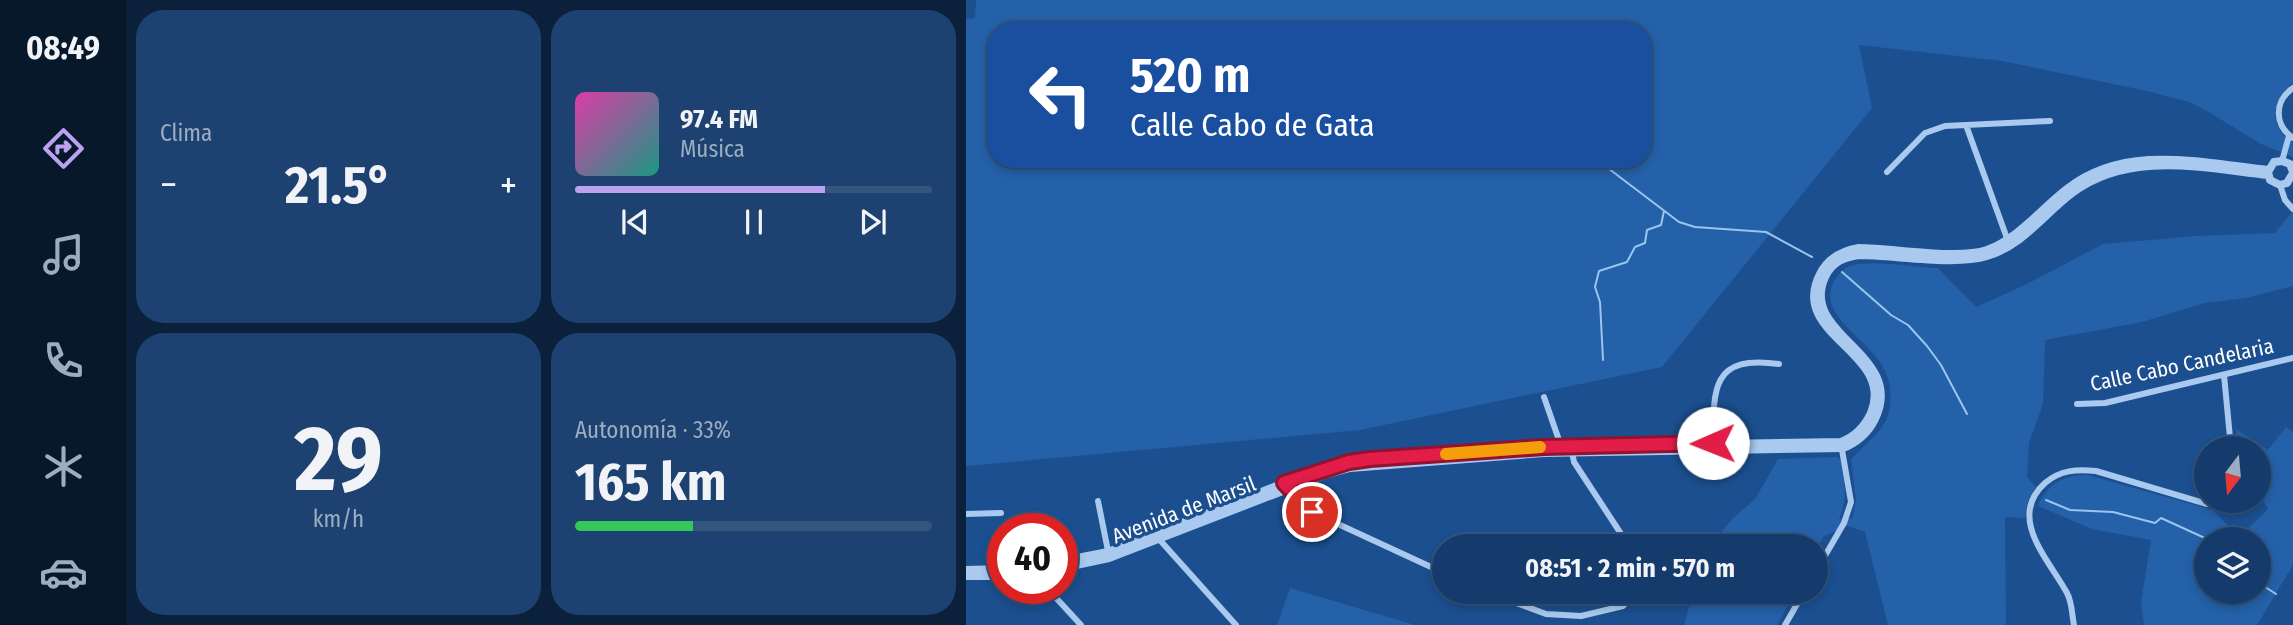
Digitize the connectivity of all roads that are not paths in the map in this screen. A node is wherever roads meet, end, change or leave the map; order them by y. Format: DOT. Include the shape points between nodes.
graph roads {
  1 [pos="2293,88"];
  2 [pos="2050,121"];
  3 [pos="1966,125"];
  4 [pos="2291,137"];
  5 [pos="2282,160"];
  6 [pos="1887,172"];
  7 [pos="2268,172"];
  8 [pos="2293,174"];
  9 [pos="2280,185"];
  10 [pos="2293,209"];
  11 [pos="2009,243"];
  12 [pos="2293,358"];
  13 [pos="1779,364"];
  14 [pos="2224,375"];
  15 [pos="1544,397"];
  16 [pos="2077,404"];
  17 [pos="2230,436"];
  18 [pos="1842,445"];
  19 [pos="1561,446"];
  20 [pos="1714,446"];
  21 [pos="1572,452"];
  22 [pos="1286,486"];
  23 [pos="2194,500"];
  24 [pos="1098,501"];
  25 [pos="987,513"];
  26 [pos="966,514"];
  27 [pos="1621,534"];
  28 [pos="1158,537"];
  29 [pos="1828,551"];
  30 [pos="1108,555"];
  31 [pos="1078,559"];
  32 [pos="1078,563"];
  33 [pos="1432,567"];
  34 [pos="987,569"];
  35 [pos="966,570"];
  36 [pos="966,576"];
  37 [pos="987,576"];
  38 [pos="1062,604"];
  39 [pos="1519,604"];
  40 [pos="1625,604"];
  41 [pos="1797,604"];
  42 [pos="1081,625"];
  43 [pos="1236,625"];
  44 [pos="1785,625"];
  45 [pos="2074,625"];
  1 -- 4 [label="street" via="2282,99 2278,115"];
  2 -- 3 [label="street"];
  3 -- 6 [label="street" via="1925,133"];
  3 -- 11 [label="street"];
  4 -- 5 [label="street"];
  5 -- 7 [label="street" via="2274,162"];
  5 -- 8 [label="street" via="2290,164"];
  7 -- 9 [label="street" via="2272,183"];
  7 -- 11 [label="street" via="2171,159 2110,166 2068,188"];
  8 -- 9 [label="street"];
  9 -- 10 [label="street"];
  11 -- 18 [label="street" via="1972,253 1859,248 1838,254 1826,265 1815,286 1815,306 1819,317 1870,375 1874,397 1864,424"];
  12 -- 14 [label="street, Calle Cabo Candelaria"];
  13 -- 20 [label="street" via="1754,361 1719,379 1714,393"];
  14 -- 16 [label="street, Calle Cabo Candelaria"];
  14 -- 17 [label="street"];
  15 -- 19 [label="street"];
  18 -- 20 [label="street, Avenida de Marsil"];
  18 -- 29 [label="street" via="1851,502"];
  19 -- 20 [label="street, Avenida de Marsil"];
  19 -- 22 [label="street, Avenida de Marsil" via="1349,462"];
  20 -- 21 [label="street, Avenida de Marsil"];
  21 -- 22 [label="street, Avenida de Marsil" via="1371,465"];
  21 -- 27 [label="street"];
  22 -- 28 [label="street, Avenida de Marsil"];
  22 -- 33 [label="street" via="1312,512"];
  23 -- 45 [label="street" via="2088,470 2063,472 2040,489 2030,514 2030,529 2069,596"];
  24 -- 30 [label="street"];
  25 -- 26 [label="street"];
  28 -- 30 [label="street, Avenida de Marsil"];
  28 -- 43 [label="street"];
  30 -- 31 [label="street, Avenida de Marsil"];
  30 -- 32 [label="street, Avenida de Marsil"];
  34 -- 35 [label="street"];
  36 -- 37 [label="street"];
  38 -- 42 [label="street"];
  39 -- 40 [label="street" via="1546,614 1581,616"];
  41 -- 44 [label="street"];
}
